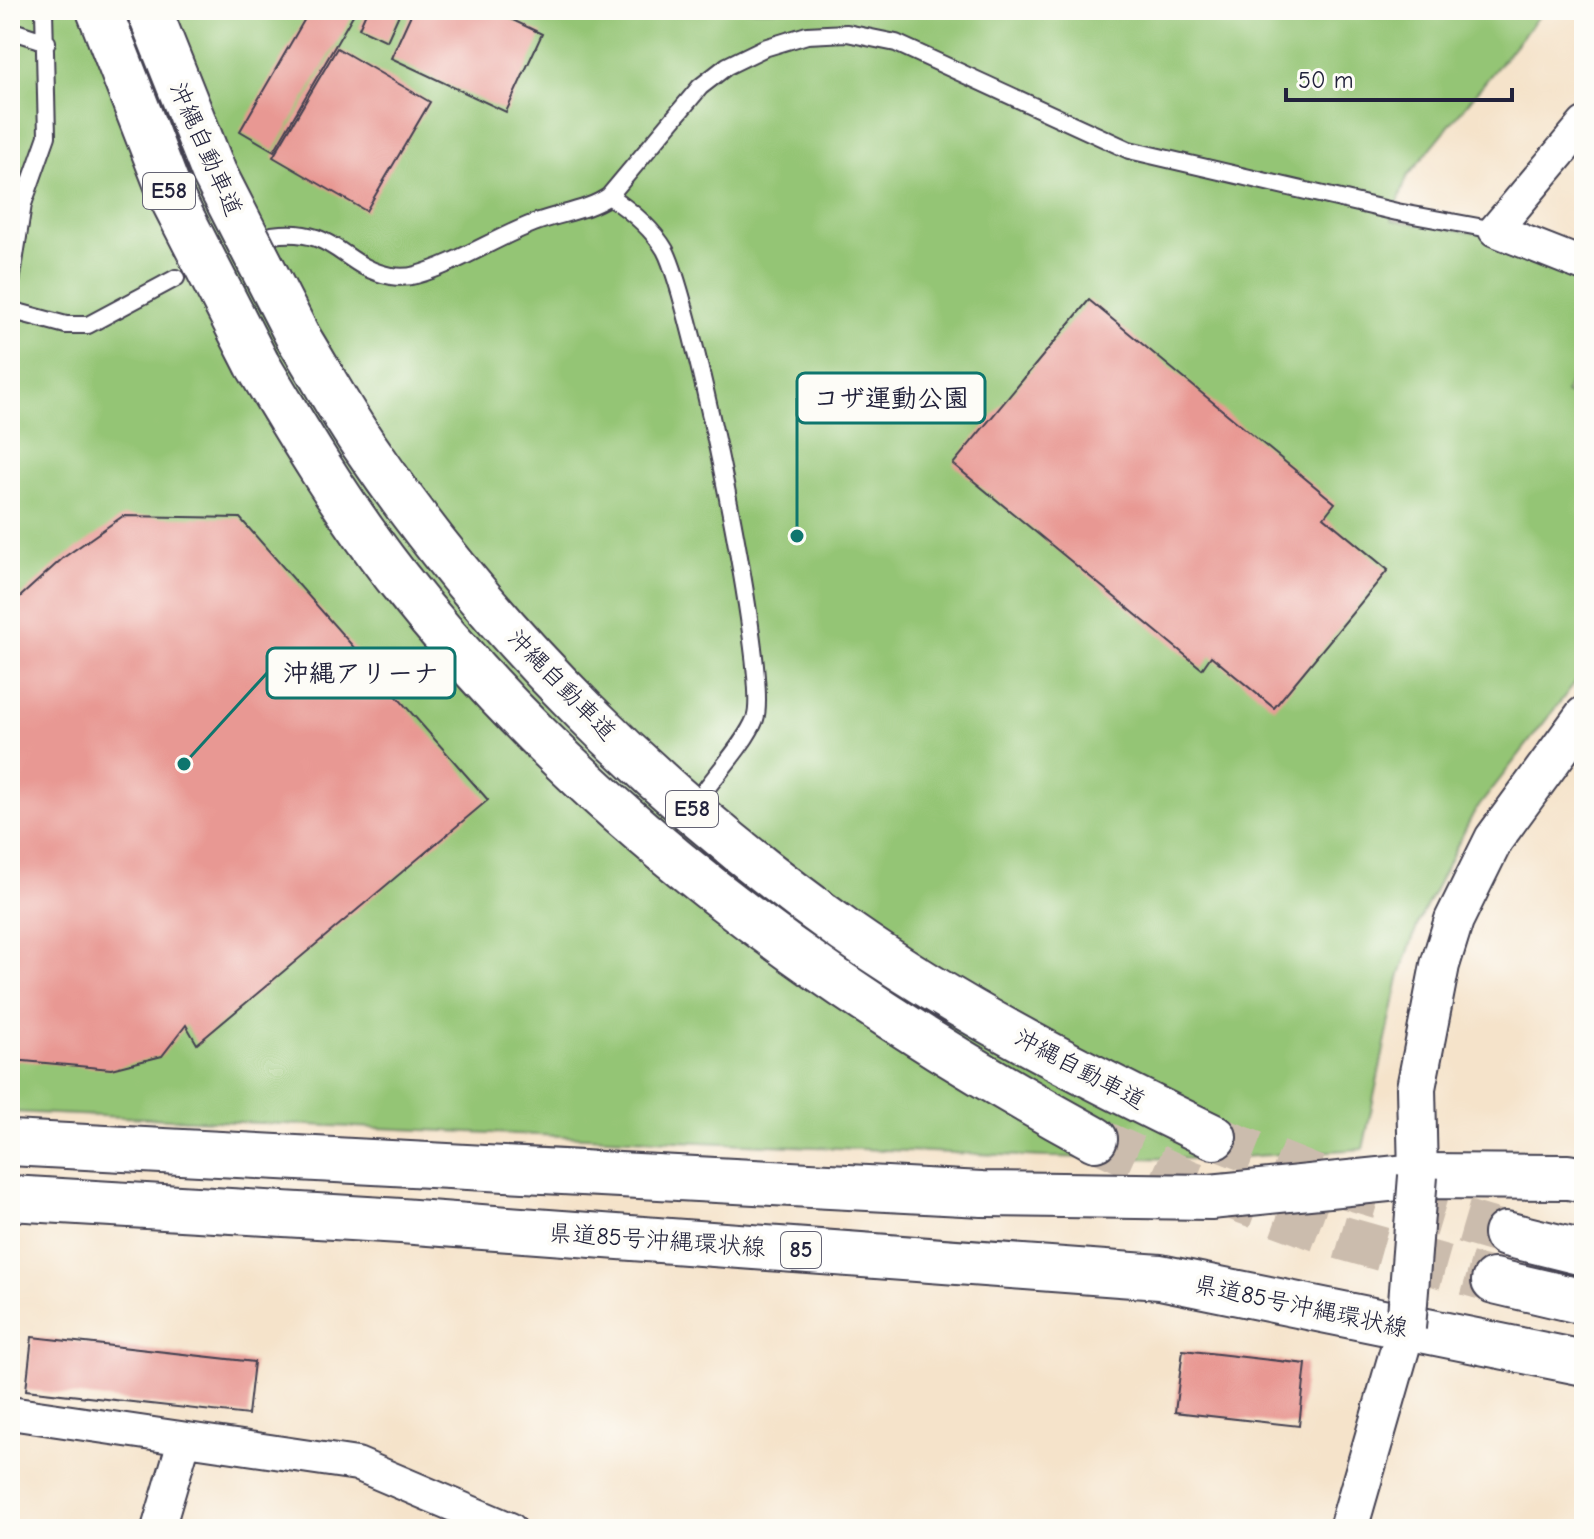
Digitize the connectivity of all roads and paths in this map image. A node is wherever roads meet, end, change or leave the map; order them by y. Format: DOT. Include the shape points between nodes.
graph roads {
  1 [pos="44,10"];
  2 [pos="99,10"];
  3 [pos="149,10"];
  4 [pos="10,30"];
  5 [pos="47,42"];
  6 [pos="1584,124"];
  7 [pos="609,196"];
  8 [pos="1495,230"];
  9 [pos="272,235"];
  10 [pos="1584,265"];
  11 [pos="176,278"];
  12 [pos="10,289"];
  13 [pos="10,310"];
  14 [pos="1584,716"];
  15 [pos="706,789"];
  16 [pos="1214,1137"];
  17 [pos="1095,1139"];
  18 [pos="10,1143"];
  19 [pos="1418,1176"];
  20 [pos="1584,1180"];
  21 [pos="10,1198"];
  22 [pos="1506,1234"];
  23 [pos="1584,1253"];
  24 [pos="1494,1281"];
  25 [pos="1584,1302"];
  26 [pos="1406,1328"];
  27 [pos="1584,1363"];
  28 [pos="10,1413"];
  29 [pos="184,1441"];
  30 [pos="158,1529"];
  31 [pos="510,1529"];
  32 [pos="1348,1529"];
  1 -- 5 [label="lane"];
  2 -- 17 [label="main road, 沖縄自動車道 / E58, bridge" via="172,198 257,364 324,477 395,575 478,675 589,786 707,887 925,1041"];
  3 -- 16 [label="main road, 沖縄自動車道 / E58, bridge" via="214,173 298,337 365,448 518,641 625,751 737,848 846,932 969,1009"];
  4 -- 5 [label="lane"];
  5 -- 12 [label="lane" via="47,136 23,204"];
  6 -- 8 [label="street"];
  7 -- 8 [label="lane" via="700,87 727,66 807,35 847,33 896,43 1129,150"];
  7 -- 9 [label="lane" via="414,275 391,276 366,267 330,243 299,232"];
  7 -- 15 [label="lane" via="635,214 665,250 682,298 712,421 758,672 755,719"];
  8 -- 10 [label="street"];
  11 -- 13 [label="lane" via="88,325 66,325"];
  14 -- 19 [label="street" via="1494,839 1454,920 1416,1088"];
  18 -- 19 [label="main road" via="982,1194 1210,1197"];
  19 -- 20 [label="main road"];
  19 -- 26 [label="street, bridge"];
  21 -- 26 [label="main road, 県道85号沖縄環状線 / 85" via="1160,1277"];
  22 -- 23 [label="main road"];
  24 -- 25 [label="main road"];
  26 -- 27 [label="main road, 県道85号沖縄環状線 / 85"];
  26 -- 32 [label="street"];
  28 -- 29 [label="street"];
  29 -- 30 [label="street"];
  29 -- 31 [label="street" via="357,1464"];
}
